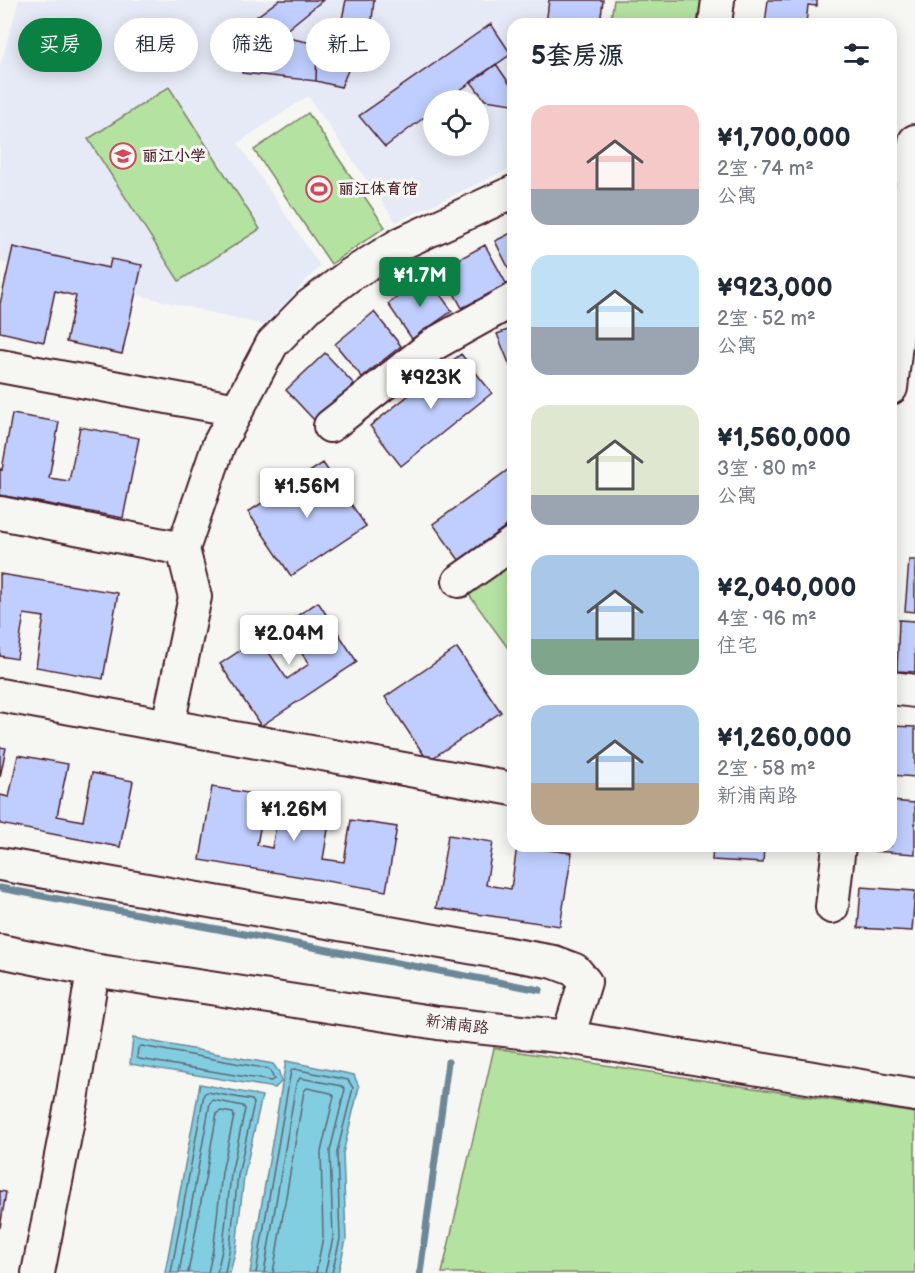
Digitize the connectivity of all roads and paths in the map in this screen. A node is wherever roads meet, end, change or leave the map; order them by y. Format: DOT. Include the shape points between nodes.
graph roads {
  1 [pos="718,0"];
  2 [pos="716,18"];
  3 [pos="915,141"];
  4 [pos="897,146"];
  5 [pos="915,147"];
  6 [pos="507,195"];
  7 [pos="507,303"];
  8 [pos="897,335"];
  9 [pos="0,366"];
  10 [pos="237,410"];
  11 [pos="330,426"];
  12 [pos="0,513"];
  13 [pos="507,547"];
  14 [pos="183,549"];
  15 [pos="459,581"];
  16 [pos="897,689"];
  17 [pos="915,691"];
  18 [pos="0,695"];
  19 [pos="168,725"];
  20 [pos="507,788"];
  21 [pos="838,852"];
  22 [pos="0,864"];
  23 [pos="832,907"];
  24 [pos="0,951"];
  25 [pos="93,970"];
  26 [pos="568,1037"];
  27 [pos="915,1095"];
  28 [pos="38,1273"];
  1 -- 2 [label="street"];
  3 -- 5 [label="street"];
  4 -- 5 [label="street"];
  5 -- 8 [label="street"];
  6 -- 10 [label="street" via="402,243 309,306 272,344"];
  7 -- 11 [label="street" via="435,344"];
  9 -- 10 [label="street"];
  10 -- 14 [label="street" via="219,444"];
  12 -- 14 [label="street"];
  13 -- 15 [label="street"];
  14 -- 19 [label="street" via="195,597"];
  16 -- 17 [label="street"];
  18 -- 19 [label="street"];
  19 -- 20 [label="street"];
  21 -- 23 [label="street"];
  22 -- 26 [label="street" via="554,962 575,970 585,982"];
  24 -- 25 [label="street, 新浦南路"];
  25 -- 26 [label="street, 新浦南路" via="438,1023"];
  25 -- 28 [label="street"];
  26 -- 27 [label="street, 新浦南路"];
}
